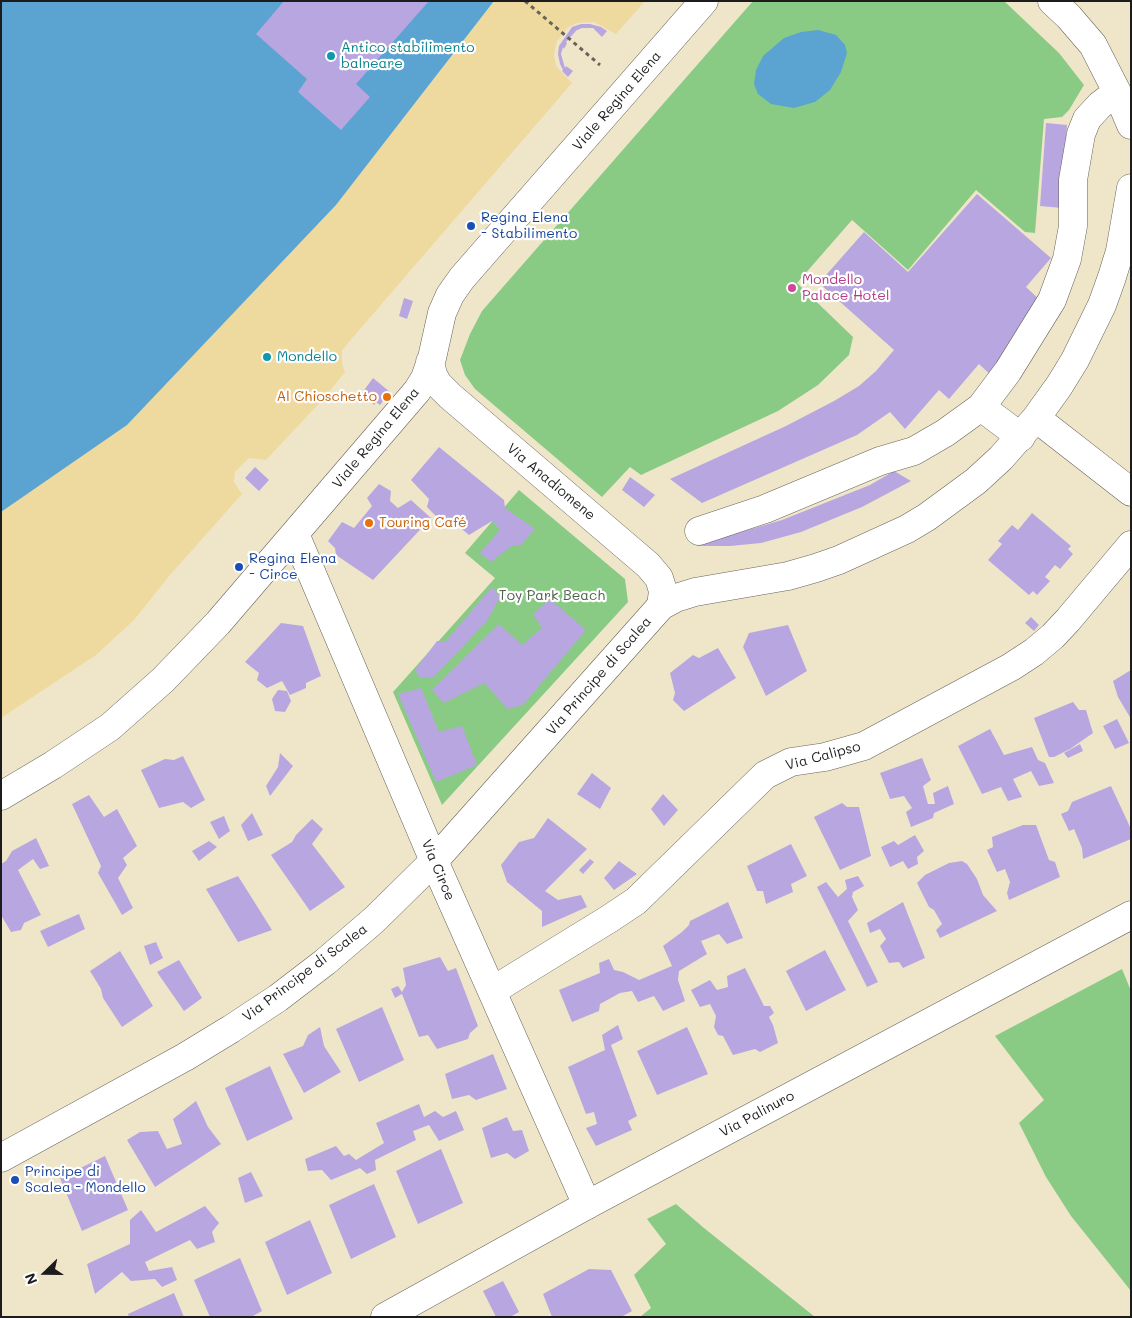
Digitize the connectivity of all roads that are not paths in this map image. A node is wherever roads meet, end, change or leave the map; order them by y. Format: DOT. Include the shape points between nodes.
graph roads {
  1 [pos="704,1"];
  2 [pos="1052,1"];
  3 [pos="1117,92"];
  4 [pos="1131,126"];
  5 [pos="1131,188"];
  6 [pos="430,362"];
  7 [pos="981,406"];
  8 [pos="1029,428"];
  9 [pos="1131,492"];
  10 [pos="699,531"];
  11 [pos="295,534"];
  12 [pos="1131,545"];
  13 [pos="661,606"];
  14 [pos="1,796"];
  15 [pos="434,861"];
  16 [pos="1131,915"];
  17 [pos="492,991"];
  18 [pos="1,1158"];
  19 [pos="586,1205"];
  20 [pos="386,1317"];
  1 -- 6 [label="street, Viale Regina Elena" via="462,278 442,314"];
  2 -- 3 [label="street" via="1093,45"];
  3 -- 4 [label="street"];
  3 -- 7 [label="street" via="1087,119 1081,134 1073,180 1067,259 1052,300 1008,372"];
  5 -- 8 [label="street, Via Principe di Scalea" via="1120,251 1102,305 1075,360"];
  6 -- 11 [label="street, Viale Regina Elena" via="425,378 408,401"];
  6 -- 13 [label="street, Via Anadiomene" via="436,379 450,396 648,565 659,578 663,591"];
  7 -- 8 [label="street"];
  7 -- 10 [label="street" via="945,434 914,451"];
  8 -- 9 [label="street"];
  8 -- 13 [label="street, Via Principe di Scalea" via="976,481 907,529 816,568 695,592"];
  11 -- 14 [label="street, Viale Regina Elena" via="164,680 110,727"];
  11 -- 15 [label="street, Via Circe"];
  12 -- 17 [label="street, Via Calipso" via="1068,620 1034,652 864,746 791,762 765,775 636,901"];
  13 -- 15 [label="street, Via Principe di Scalea"];
  15 -- 17 [label="street, Via Circe"];
  15 -- 18 [label="street, Via Principe di Scalea" via="374,920 278,998 185,1056"];
  16 -- 19 [label="street, Via Palinuro"];
  17 -- 19 [label="street, Via Circe"];
  19 -- 20 [label="street, Via Palinuro"];
}
